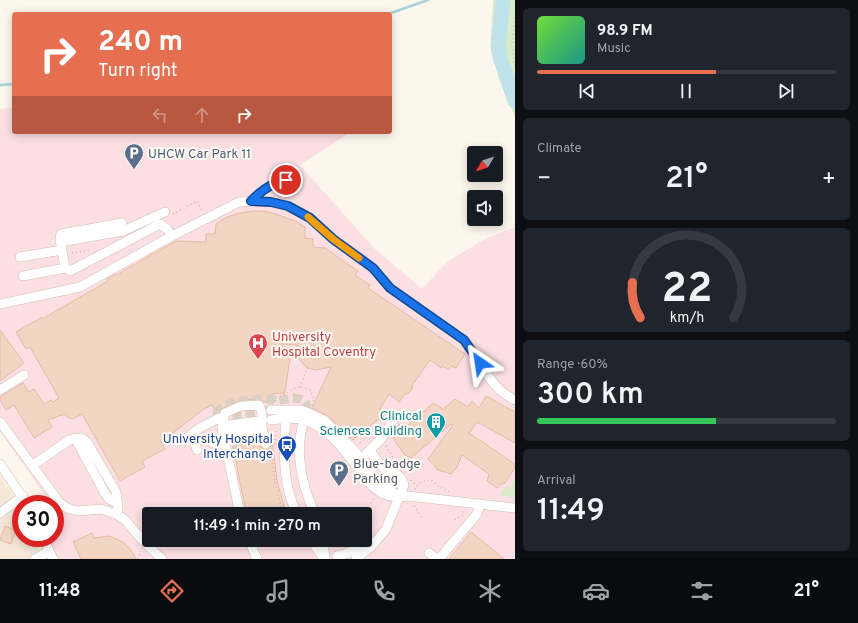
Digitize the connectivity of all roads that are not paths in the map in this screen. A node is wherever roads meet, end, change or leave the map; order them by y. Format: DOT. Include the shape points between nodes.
graph roads {
  1 [pos="286,180"];
  2 [pos="251,201"];
  3 [pos="165,212"];
  4 [pos="122,223"];
  5 [pos="172,236"];
  6 [pos="61,244"];
  7 [pos="20,257"];
  8 [pos="65,268"];
  9 [pos="23,276"];
  10 [pos="0,304"];
  11 [pos="24,375"];
  12 [pos="0,390"];
  13 [pos="515,400"];
  14 [pos="308,414"];
  15 [pos="271,415"];
  16 [pos="286,415"];
  17 [pos="219,418"];
  18 [pos="393,421"];
  19 [pos="0,422"];
  20 [pos="262,428"];
  21 [pos="192,434"];
  22 [pos="220,440"];
  23 [pos="183,441"];
  24 [pos="268,445"];
  25 [pos="198,450"];
  26 [pos="370,450"];
  27 [pos="361,458"];
  28 [pos="0,464"];
  29 [pos="32,466"];
  30 [pos="380,482"];
  31 [pos="22,495"];
  32 [pos="398,497"];
  33 [pos="480,504"];
  34 [pos="12,507"];
  35 [pos="238,507"];
  36 [pos="294,507"];
  37 [pos="312,507"];
  38 [pos="515,508"];
  39 [pos="0,513"];
  40 [pos="116,514"];
  41 [pos="252,547"];
  42 [pos="316,547"];
  43 [pos="324,547"];
  44 [pos="359,547"];
  45 [pos="366,552"];
  46 [pos="51,555"];
  47 [pos="340,557"];
  48 [pos="435,557"];
  49 [pos="35,559"];
  50 [pos="161,559"];
  51 [pos="257,559"];
  52 [pos="325,559"];
  53 [pos="356,559"];
  54 [pos="373,559"];
  1 -- 2 [label="street" via="277,181"];
  2 -- 5 [label="street" via="239,202"];
  2 -- 13 [label="street" via="288,206 310,218 333,239 373,268 390,288 464,340 497,388"];
  3 -- 6 [label="street" via="123,232"];
  4 -- 6 [label="street" via="62,233"];
  5 -- 8 [label="street" via="160,224 70,271"];
  5 -- 10 [label="street" via="80,287"];
  6 -- 7 [label="street"];
  6 -- 8 [label="street"];
  8 -- 9 [label="street"];
  11 -- 12 [label="street"];
  14 -- 16 [label="street"];
  14 -- 27 [label="street" via="329,424"];
  14 -- 30 [label="street" via="347,448 368,476"];
  14 -- 32 [label="street" via="310,421 334,440 378,490"];
  14 -- 37 [label="street" via="301,433 301,470"];
  15 -- 16 [label="street"];
  16 -- 36 [label="street" via="285,472"];
  17 -- 21 [label="street"];
  18 -- 26 [label="street"];
  19 -- 29 [label="street"];
  20 -- 22 [label="street" via="234,432"];
  20 -- 22 [label="street" via="259,405 241,406 225,413"];
  20 -- 24 [label="street"];
  21 -- 23 [label="street"];
  21 -- 25 [label="street"];
  22 -- 35 [label="street"];
  26 -- 27 [label="street"];
  26 -- 32 [label="street" via="383,466 394,471 403,480 403,489"];
  27 -- 30 [label="street"];
  28 -- 31 [label="street"];
  29 -- 40 [label="street" via="59,502 68,508 78,511 101,509"];
  29 -- 40 [label="street" via="69,440 82,438 87,442 116,492"];
  30 -- 32 [label="street"];
  32 -- 33 [label="street"];
  32 -- 45 [label="street" via="386,529"];
  33 -- 38 [label="street"];
  33 -- 48 [label="street" via="477,514"];
  34 -- 39 [label="street"];
  40 -- 50 [label="street" via="125,520"];
  41 -- 51 [label="street"];
  42 -- 52 [label="street"];
  43 -- 52 [label="street"];
  44 -- 47 [label="street"];
  45 -- 53 [label="street"];
  45 -- 54 [label="street"];
  46 -- 49 [label="street"];
  47 -- 52 [label="street" via="332,556"];
}
